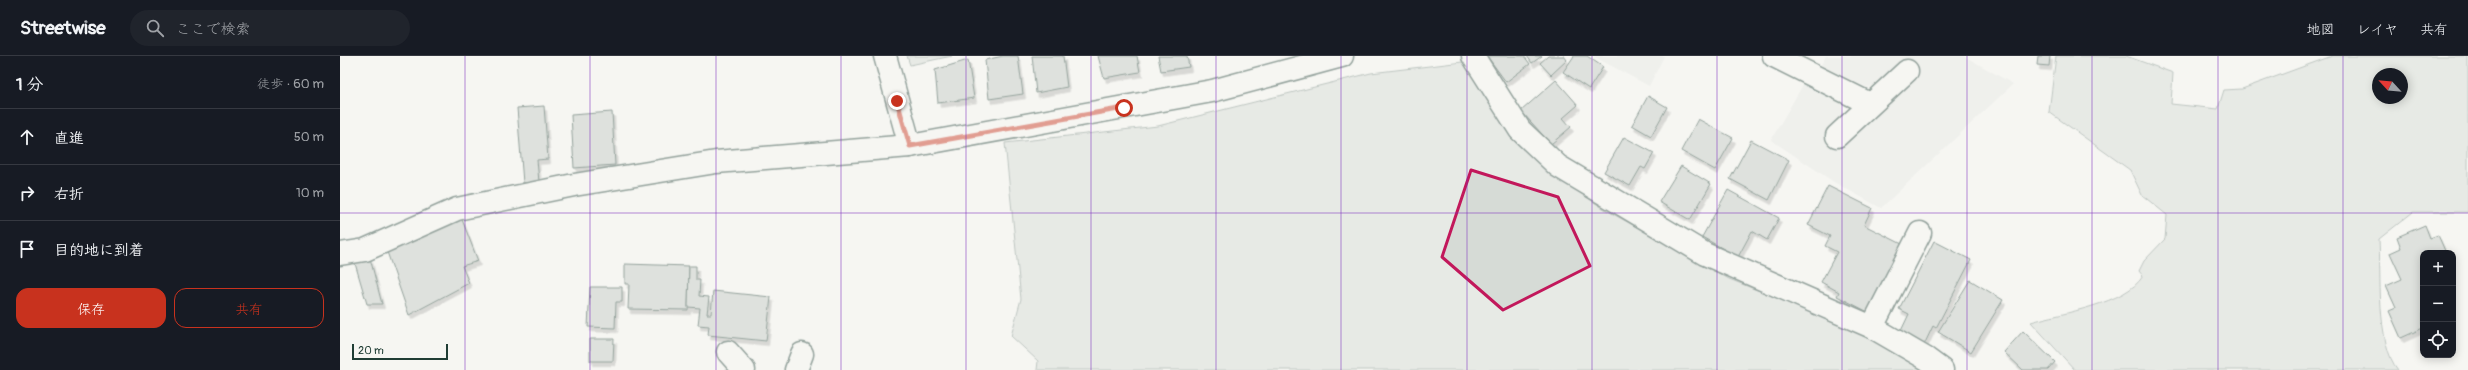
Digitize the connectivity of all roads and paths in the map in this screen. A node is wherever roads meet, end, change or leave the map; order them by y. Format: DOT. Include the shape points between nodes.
graph roads {
  1 [pos="885,56"];
  2 [pos="1342,56"];
  3 [pos="1473,56"];
  4 [pos="1774,56"];
  5 [pos="1907,71"];
  6 [pos="1870,104"];
  7 [pos="1837,136"];
  8 [pos="910,146"];
  9 [pos="1920,233"];
  10 [pos="340,254"];
  11 [pos="1872,327"];
  12 [pos="728,352"];
  13 [pos="744,370"];
  14 [pos="1942,370"];
  1 -- 8 [label="street"];
  2 -- 8 [label="street" via="1212,91"];
  3 -- 11 [label="street" via="1520,130 1558,166 1705,254"];
  4 -- 6 [label="street"];
  5 -- 6 [label="street"];
  6 -- 7 [label="street"];
  8 -- 10 [label="street" via="716,162 574,185 458,209 365,250"];
  9 -- 11 [label="street"];
  11 -- 14 [label="street"];
  12 -- 13 [label="street"];
}
